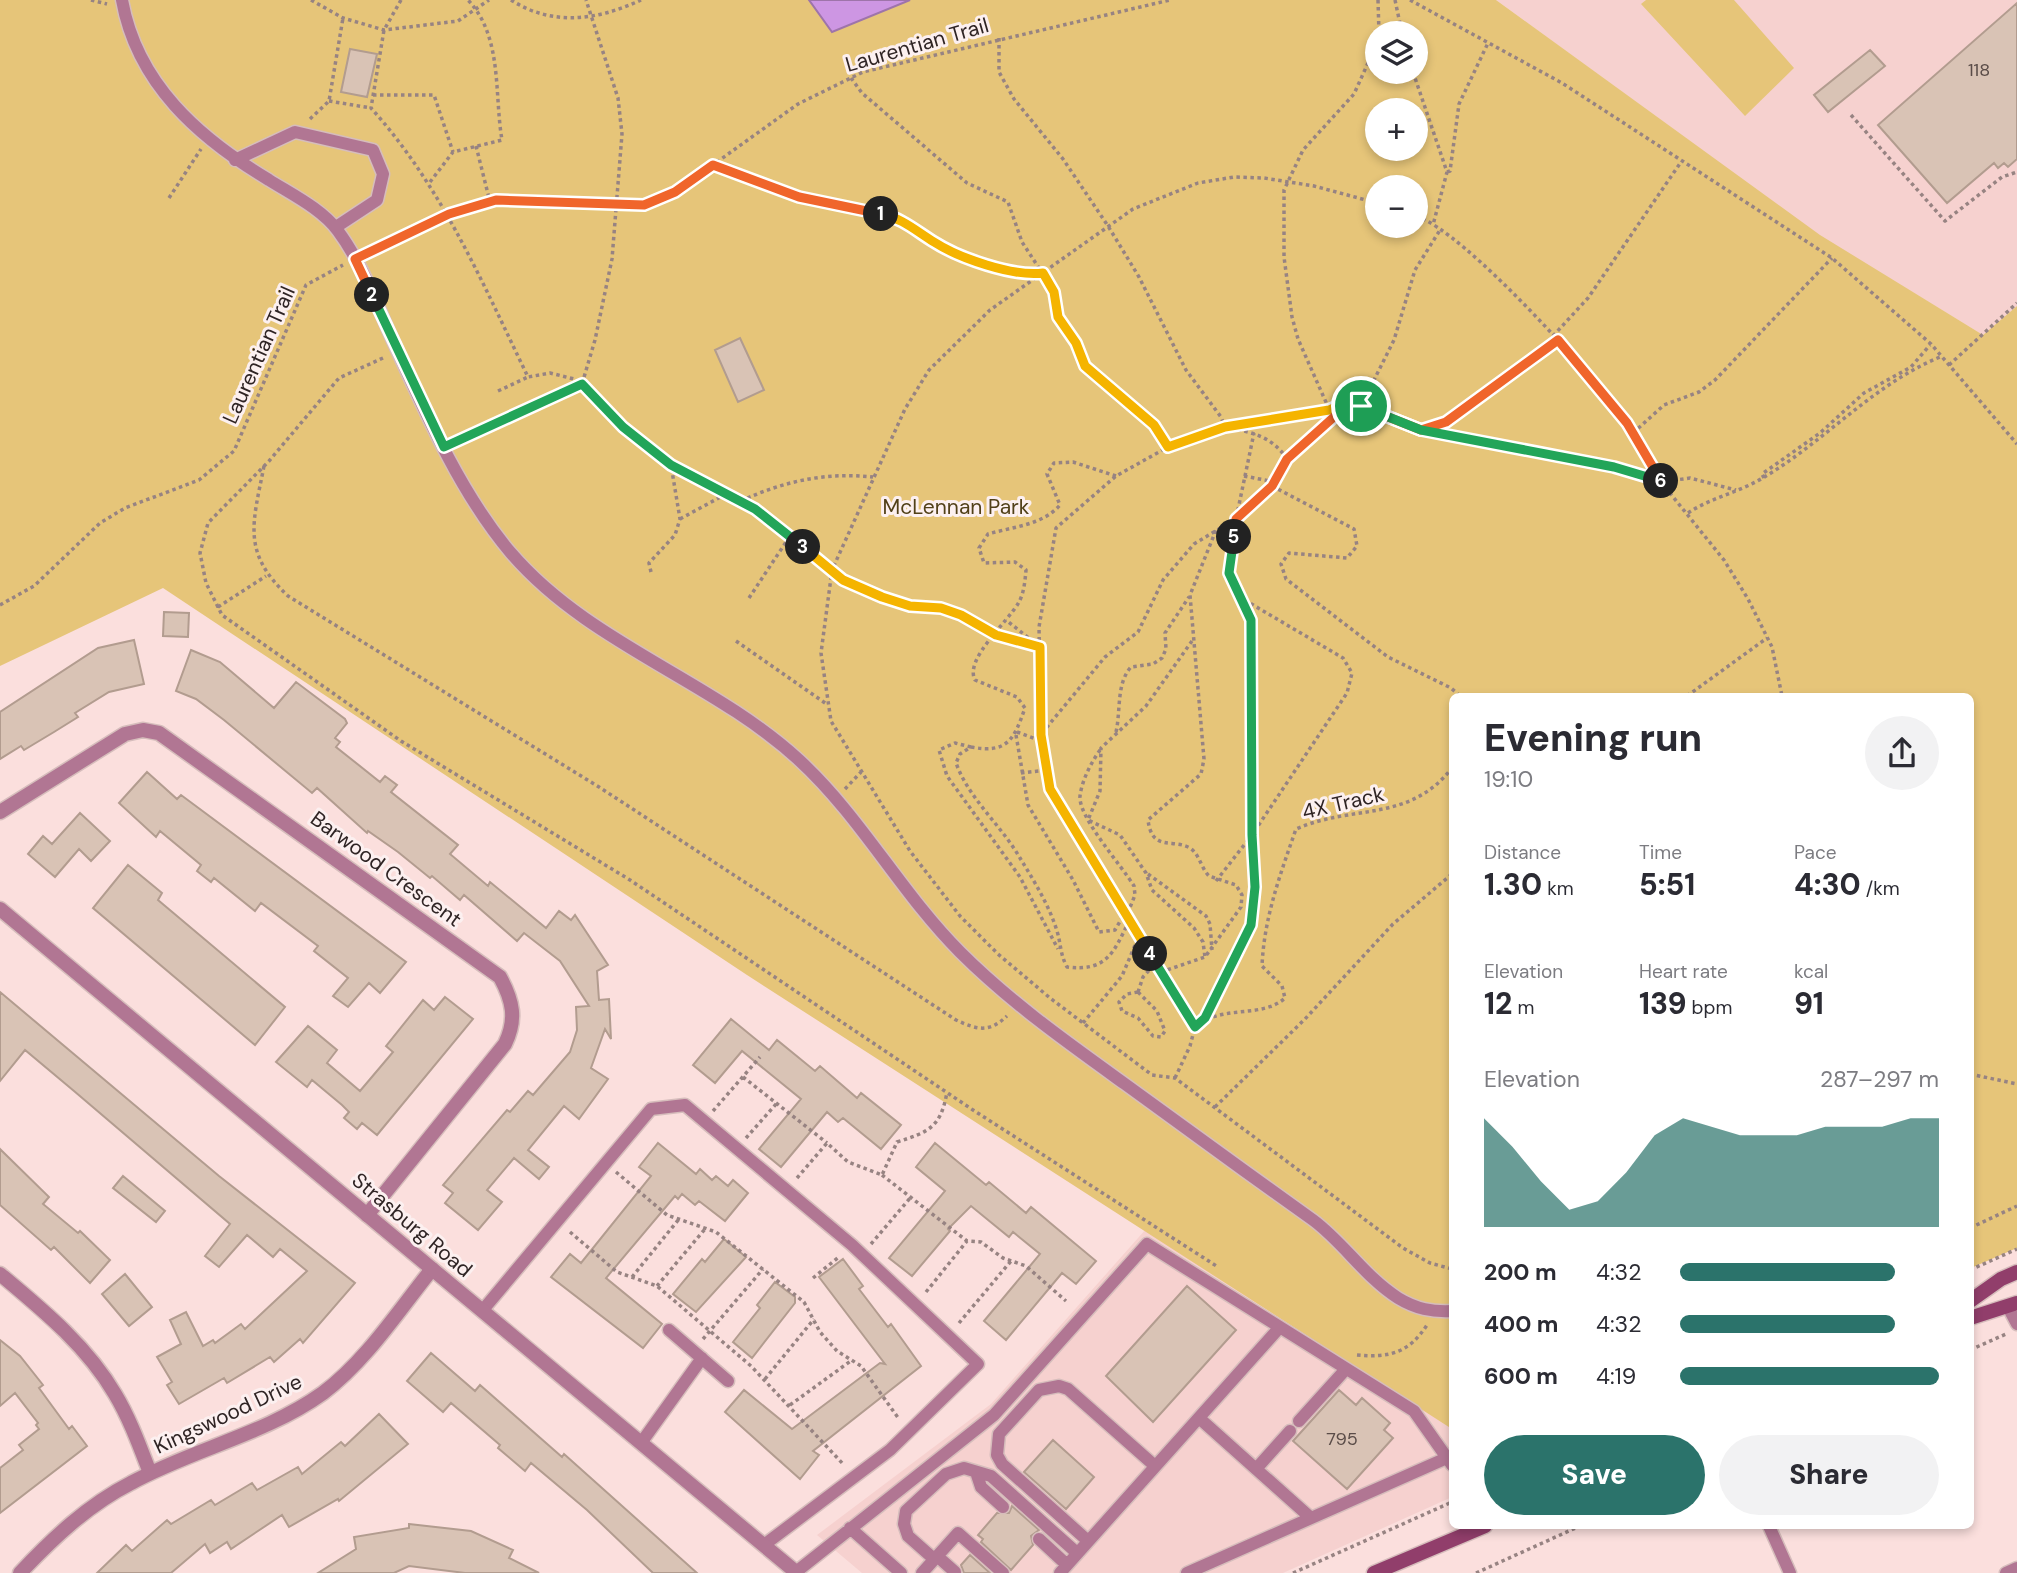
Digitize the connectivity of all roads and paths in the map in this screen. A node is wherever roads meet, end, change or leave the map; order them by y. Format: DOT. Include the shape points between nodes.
graph roads {
  1 [pos="122,0"];
  2 [pos="311,0"];
  3 [pos="401,0"];
  4 [pos="468,0"];
  5 [pos="489,0"];
  6 [pos="511,0"];
  7 [pos="586,0"];
  8 [pos="641,0"];
  9 [pos="1170,0"];
  10 [pos="1378,0"];
  11 [pos="1395,0"];
  12 [pos="1410,0"];
  13 [pos="477,9"];
  14 [pos="592,17"];
  15 [pos="343,18"];
  16 [pos="1379,21"];
  17 [pos="1399,21"];
  18 [pos="384,30"];
  19 [pos="999,38"];
  20 [pos="1488,43"];
  21 [pos="1365,70"];
  22 [pos="851,78"];
  23 [pos="1417,84"];
  24 [pos="373,95"];
  25 [pos="329,101"];
  26 [pos="372,108"];
  27 [pos="1851,115"];
  28 [pos="295,132"];
  29 [pos="208,139"];
  30 [pos="476,146"];
  31 [pos="453,152"];
  32 [pos="235,160"];
  33 [pos="1681,162"];
  34 [pos="713,165"];
  35 [pos="1447,172"];
  36 [pos="2017,172"];
  37 [pos="430,182"];
  38 [pos="1288,182"];
  39 [pos="169,198"];
  40 [pos="1365,200"];
  41 [pos="490,202"];
  42 [pos="617,207"];
  43 [pos="449,214"];
  44 [pos="1428,222"];
  45 [pos="1433,225"];
  46 [pos="1108,226"];
  47 [pos="336,228"];
  48 [pos="1440,230"];
  49 [pos="1832,258"];
  50 [pos="355,259"];
  51 [pos="1042,273"];
  52 [pos="2017,303"];
  53 [pos="1552,336"];
  54 [pos="1558,340"];
  55 [pos="1931,344"];
  56 [pos="398,351"];
  57 [pos="1941,357"];
  58 [pos="1949,365"];
  59 [pos="528,377"];
  60 [pos="582,384"];
  61 [pos="498,391"];
  62 [pos="1359,405"];
  63 [pos="1329,410"];
  64 [pos="1225,427"];
  65 [pos="1421,430"];
  66 [pos="1254,433"];
  67 [pos="1633,433"];
  68 [pos="2017,444"];
  69 [pos="444,447"];
  70 [pos="1168,447"];
  71 [pos="1287,459"];
  72 [pos="671,465"];
  73 [pos="264,466"];
  74 [pos="1116,476"];
  75 [pos="1244,476"];
  76 [pos="873,477"];
  77 [pos="1763,478"];
  78 [pos="1661,482"];
  79 [pos="1274,484"];
  80 [pos="1736,490"];
  81 [pos="726,494"];
  82 [pos="741,500"];
  83 [pos="1688,513"];
  84 [pos="680,519"];
  85 [pos="1236,519"];
  86 [pos="1216,530"];
  87 [pos="790,536"];
  88 [pos="832,570"];
  89 [pos="651,572"];
  90 [pos="266,576"];
  91 [pos="1190,595"];
  92 [pos="749,598"];
  93 [pos="1241,598"];
  94 [pos="0,605"];
  95 [pos="218,607"];
  96 [pos="1006,620"];
  97 [pos="996,635"];
  98 [pos="1768,638"];
  99 [pos="1193,639"];
  100 [pos="736,641"];
  101 [pos="1040,647"];
  102 [pos="1457,693"];
  103 [pos="1691,693"];
  104 [pos="1782,693"];
  105 [pos="828,705"];
  106 [pos="1116,732"];
  107 [pos="1016,734"];
  108 [pos="1041,735"];
  109 [pos="1042,741"];
  110 [pos="971,747"];
  111 [pos="1101,748"];
  112 [pos="1047,770"];
  113 [pos="1449,772"];
  114 [pos="1020,773"];
  115 [pos="0,813"];
  116 [pos="1088,820"];
  117 [pos="1252,835"];
  118 [pos="1146,873"];
  119 [pos="1449,877"];
  120 [pos="1216,881"];
  121 [pos="0,909"];
  122 [pos="1127,917"];
  123 [pos="1139,936"];
  124 [pos="1212,950"];
  125 [pos="1059,951"];
  126 [pos="1205,957"];
  127 [pos="1155,963"];
  128 [pos="1161,972"];
  129 [pos="1138,992"];
  130 [pos="1018,1004"];
  131 [pos="1205,1018"];
  132 [pos="1083,1023"];
  133 [pos="1195,1027"];
  134 [pos="760,1057"];
  135 [pos="1974,1075"];
  136 [pos="743,1077"];
  137 [pos="1175,1078"];
  138 [pos="2017,1083"];
  139 [pos="947,1092"];
  140 [pos="777,1103"];
  141 [pos="1214,1107"];
  142 [pos="705,1121"];
  143 [pos="827,1143"];
  144 [pos="737,1148"];
  145 [pos="605,1163"];
  146 [pos="882,1175"];
  147 [pos="788,1190"];
  148 [pos="911,1197"];
  149 [pos="2017,1206"];
  150 [pos="367,1215"];
  151 [pos="679,1219"];
  152 [pos="556,1221"];
  153 [pos="1974,1226"];
  154 [pos="706,1228"];
  155 [pos="967,1241"];
  156 [pos="852,1245"];
  157 [pos="2017,1249"];
  158 [pos="1011,1261"];
  159 [pos="1449,1268"];
  160 [pos="1974,1268"];
  161 [pos="432,1269"];
  162 [pos="763,1269"];
  163 [pos="2017,1272"];
  164 [pos="1227,1273"];
  165 [pos="0,1274"];
  166 [pos="632,1277"];
  167 [pos="813,1278"];
  168 [pos="657,1286"];
  169 [pos="1974,1298"];
  170 [pos="1066,1301"];
  171 [pos="916,1304"];
  172 [pos="2013,1305"];
  173 [pos="482,1311"];
  174 [pos="1449,1311"];
  175 [pos="1434,1312"];
  176 [pos="1974,1317"];
  177 [pos="814,1319"];
  178 [pos="2017,1324"];
  179 [pos="1280,1327"];
  180 [pos="2017,1329"];
  181 [pos="669,1330"];
  182 [pos="710,1331"];
  183 [pos="948,1335"];
  184 [pos="1974,1348"];
  185 [pos="697,1355"];
  186 [pos="1354,1355"];
  187 [pos="852,1360"];
  188 [pos="1346,1369"];
  189 [pos="765,1379"];
  190 [pos="728,1381"];
  191 [pos="790,1405"];
  192 [pos="1199,1418"];
  193 [pos="1299,1421"];
  194 [pos="1290,1431"];
  195 [pos="908,1432"];
  196 [pos="641,1443"];
  197 [pos="1449,1458"];
  198 [pos="1449,1462"];
  199 [pos="1155,1466"];
  200 [pos="1256,1469"];
  201 [pos="976,1472"];
  202 [pos="150,1473"];
  203 [pos="854,1477"];
  204 [pos="1449,1503"];
  205 [pos="1003,1507"];
  206 [pos="1311,1518"];
  207 [pos="850,1528"];
  208 [pos="1477,1529"];
  209 [pos="1573,1529"];
  210 [pos="1770,1529"];
  211 [pos="1039,1539"];
  212 [pos="1088,1541"];
  213 [pos="764,1545"];
  214 [pos="1077,1553"];
  215 [pos="936,1558"];
  216 [pos="1400,1563"];
  217 [pos="2017,1568"];
  218 [pos="1063,1569"];
  219 [pos="796,1572"];
  220 [pos="955,1572"];
  221 [pos="20,1573"];
  222 [pos="901,1573"];
  223 [pos="922,1573"];
  224 [pos="1003,1573"];
  225 [pos="1187,1573"];
  226 [pos="1293,1573"];
  227 [pos="1374,1573"];
  228 [pos="1382,1573"];
  229 [pos="1476,1573"];
  230 [pos="1790,1573"];
  231 [pos="2006,1573"];
  1 -- 29 [label="lane" via="141,60 173,106"];
  2 -- 15 [label="path"];
  3 -- 18 [label="path"];
  4 -- 13 [label="path"];
  5 -- 13 [label="path"];
  6 -- 14 [label="path" via="548,16"];
  7 -- 14 [label="path"];
  8 -- 14 [label="path"];
  9 -- 19 [label="path, Laurentian Trail"];
  10 -- 16 [label="path"];
  11 -- 17 [label="path"];
  12 -- 20 [label="path"];
  13 -- 18 [label="path" via="458,22"];
  13 -- 30 [label="path" via="492,40 502,141"];
  14 -- 42 [label="path" via="621,118"];
  15 -- 18 [label="path"];
  15 -- 25 [label="path"];
  18 -- 24 [label="path"];
  19 -- 22 [label="path, Laurentian Trail"];
  19 -- 46 [label="path" via="999,72 1014,99 1063,159"];
  20 -- 33 [label="path" via="1562,83"];
  20 -- 35 [label="path" via="1458,104 1455,149"];
  21 -- 38 [label="path" via="1354,94 1303,150"];
  22 -- 34 [label="path, Laurentian Trail" via="798,104"];
  22 -- 51 [label="path" via="862,93 967,183 1007,202 1022,242"];
  23 -- 35 [label="path"];
  24 -- 26 [label="path"];
  24 -- 31 [label="path" via="434,95"];
  25 -- 26 [label="path"];
  25 -- 28 [label="path"];
  26 -- 37 [label="path"];
  27 -- 36 [label="path" via="1945,221 2002,177"];
  28 -- 32 [label="lane"];
  28 -- 47 [label="lane" via="358,144 373,150 380,160 383,174 377,200"];
  29 -- 32 [label="lane"];
  29 -- 39 [label="path"];
  30 -- 31 [label="path"];
  30 -- 41 [label="path"];
  31 -- 37 [label="path"];
  32 -- 47 [label="lane" via="304,202"];
  33 -- 49 [label="path"];
  33 -- 53 [label="path" via="1588,298"];
  34 -- 42 [label="path, Laurentian Trail" via="675,192 644,205"];
  34 -- 51 [label="path" via="799,197 904,221 936,244 1005,270"];
  35 -- 45 [label="path"];
  37 -- 43 [label="path"];
  38 -- 40 [label="path"];
  38 -- 46 [label="path" via="1234,177 1198,183 1133,209"];
  38 -- 63 [label="path" via="1283,217 1287,293 1298,339"];
  41 -- 42 [label="path, Laurentian Trail"];
  41 -- 43 [label="path, Laurentian Trail"];
  42 -- 60 [label="path" via="612,259"];
  43 -- 50 [label="path, Laurentian Trail"];
  43 -- 59 [label="path"];
  44 -- 45 [label="path"];
  45 -- 48 [label="path"];
  46 -- 51 [label="path"];
  46 -- 64 [label="path" via="1186,370"];
  47 -- 50 [label="lane"];
  48 -- 53 [label="path" via="1486,267"];
  48 -- 62 [label="path" via="1415,270 1394,340"];
  49 -- 55 [label="path"];
  49 -- 67 [label="path" via="1715,380 1699,392 1664,405"];
  50 -- 56 [label="lane"];
  50 -- 94 [label="path, Laurentian Trail" via="306,285 234,451 199,480 125,508 100,523 34,586"];
  51 -- 70 [label="path" via="1054,292 1058,317 1085,366 1154,425"];
  51 -- 76 [label="path" via="990,310 929,370"];
  52 -- 58 [label="path"];
  53 -- 54 [label="path"];
  54 -- 65 [label="path" via="1446,422"];
  54 -- 67 [label="path"];
  55 -- 57 [label="path"];
  55 -- 77 [label="path" via="1910,367 1864,393 1820,433 1762,474"];
  56 -- 69 [label="lane"];
  56 -- 73 [label="path" via="339,379"];
  57 -- 58 [label="path"];
  57 -- 77 [label="path" via="1883,389"];
  58 -- 68 [label="path"];
  59 -- 60 [label="path" via="550,373"];
  59 -- 61 [label="path"];
  60 -- 69 [label="path"];
  60 -- 72 [label="path" via="623,427"];
  62 -- 63 [label="path" via="1349,401"];
  62 -- 65 [label="path"];
  62 -- 71 [label="path" via="1335,416"];
  63 -- 64 [label="path"];
  64 -- 66 [label="path"];
  64 -- 70 [label="path"];
  65 -- 78 [label="path" via="1601,465"];
  66 -- 71 [label="path" via="1278,445"];
  66 -- 75 [label="path"];
  67 -- 78 [label="path"];
  69 -- 130 [label="lane" via="497,533 538,580 578,613 755,723 784,747 815,775 927,917"];
  70 -- 74 [label="path"];
  71 -- 79 [label="path"];
  72 -- 81 [label="path"];
  72 -- 84 [label="path"];
  73 -- 90 [label="path" via="253,545"];
  73 -- 95 [label="path" via="208,523 200,553 206,583"];
  74 -- 96 [label="path" via="1073,462 1054,463 1047,474 1060,505 1054,513 988,534 979,548 984,563 1015,562 1026,570 1020,601"];
  74 -- 101 [label="path" via="1056,528 1039,627"];
  75 -- 79 [label="path"];
  75 -- 85 [label="path"];
  76 -- 82 [label="path" via="799,480"];
  76 -- 88 [label="path"];
  77 -- 80 [label="path"];
  78 -- 80 [label="path" via="1690,478"];
  78 -- 83 [label="path"];
  79 -- 85 [label="path"];
  79 -- 102 [label="path" via="1353,529 1357,546 1346,558 1289,553 1281,564 1286,579 1388,657"];
  80 -- 83 [label="path"];
  81 -- 82 [label="path"];
  81 -- 84 [label="path"];
  82 -- 87 [label="path"];
  83 -- 98 [label="path" via="1724,560"];
  84 -- 89 [label="path" via="670,542 649,563"];
  85 -- 86 [label="path"];
  85 -- 93 [label="path" via="1229,573"];
  86 -- 91 [label="path"];
  86 -- 108 [label="path" via="1194,544 1163,580 1139,632 1105,657"];
  87 -- 88 [label="path"];
  87 -- 92 [label="path"];
  88 -- 97 [label="path" via="843,580 882,597 910,606 941,608"];
  88 -- 105 [label="path" via="821,653"];
  90 -- 95 [label="path"];
  90 -- 130 [label="path" via="288,596 588,779 956,1020 978,1030 991,1029"];
  91 -- 99 [label="path"];
  91 -- 106 [label="path" via="1165,633 1162,658 1131,667 1125,674"];
  93 -- 117 [label="path" via="1251,620"];
  93 -- 117 [label="path" via="1343,658 1352,673 1347,693"];
  95 -- 139 [label="path" via="222,615 401,741 631,880"];
  96 -- 97 [label="path"];
  96 -- 101 [label="path"];
  97 -- 101 [label="path"];
  97 -- 107 [label="path" via="974,661 972,675 1017,697 1025,708"];
  98 -- 103 [label="path"];
  98 -- 104 [label="path"];
  99 -- 106 [label="path" via="1146,706"];
  99 -- 120 [label="path" via="1201,774 1148,820 1153,836 1162,843 1189,848"];
  100 -- 105 [label="path"];
  101 -- 108 [label="path"];
  105 -- 132 [label="path" via="831,721 884,813 935,887 998,954"];
  106 -- 111 [label="path"];
  107 -- 109 [label="path"];
  107 -- 110 [label="path" via="1005,745 988,750"];
  107 -- 114 [label="path"];
  108 -- 109 [label="path"];
  109 -- 112 [label="path"];
  110 -- 125 [label="path" via="960,754 959,772 1039,890 1058,933"];
  110 -- 125 [label="path" via="955,743 939,750 947,776 1020,877"];
  111 -- 116 [label="path" via="1100,791"];
  111 -- 116 [label="path" via="1079,798"];
  112 -- 114 [label="path"];
  112 -- 122 [label="path" via="1050,789"];
  113 -- 131 [label="path, 4X Track" via="1439,785 1407,805 1315,821 1296,830 1266,919 1263,942 1262,966 1282,986 1285,998 1276,1006"];
  114 -- 122 [label="path" via="1028,805 1099,932 1115,930"];
  115 -- 150 [label="street, Barwood Crescent" via="125,734 159,733 500,977 514,1012 505,1044"];
  116 -- 118 [label="path" via="1120,835"];
  116 -- 122 [label="path" via="1134,886"];
  117 -- 120 [label="path"];
  117 -- 131 [label="path" via="1255,887 1251,925"];
  118 -- 124 [label="path" via="1206,916"];
  118 -- 126 [label="path" via="1152,890 1203,942"];
  119 -- 141 [label="path" via="1393,924 1305,1019"];
  120 -- 124 [label="path" via="1236,885 1242,895 1241,907"];
  121 -- 150 [label="street, Strasburg Road"];
  122 -- 123 [label="path"];
  122 -- 125 [label="path" via="1116,952 1099,964 1067,967"];
  123 -- 127 [label="path"];
  123 -- 132 [label="path" via="1122,976"];
  124 -- 126 [label="path"];
  126 -- 128 [label="path"];
  127 -- 128 [label="path"];
  127 -- 129 [label="path"];
  128 -- 133 [label="path"];
  129 -- 129 [label="path" via="1164,1023 1161,1037 1153,1036 1138,1018 1122,1011 1122,998"];
  130 -- 175 [label="lane" via="1327,1231 1378,1284 1416,1308"];
  131 -- 133 [label="path, 4X Track"];
  132 -- 137 [label="path" via="1152,1075"];
  133 -- 137 [label="path"];
  134 -- 136 [label="path"];
  135 -- 138 [label="path"];
  136 -- 140 [label="path"];
  136 -- 142 [label="path"];
  137 -- 141 [label="path"];
  139 -- 146 [label="path" via="944,1110 928,1132 897,1142"];
  139 -- 164 [label="path"];
  140 -- 143 [label="path"];
  140 -- 144 [label="path"];
  141 -- 159 [label="path" via="1403,1248"];
  142 -- 144 [label="lane"];
  142 -- 145 [label="lane" via="685,1105 651,1109"];
  143 -- 146 [label="path" via="848,1162"];
  143 -- 147 [label="path"];
  144 -- 147 [label="lane"];
  145 -- 151 [label="path" via="667,1215"];
  145 -- 152 [label="lane"];
  146 -- 148 [label="path"];
  147 -- 156 [label="lane"];
  148 -- 155 [label="path"];
  148 -- 156 [label="path" via="871,1244"];
  149 -- 153 [label="path"];
  150 -- 161 [label="street, Strasburg Road"];
  151 -- 154 [label="path"];
  151 -- 166 [label="path"];
  152 -- 166 [label="path" via="617,1272"];
  152 -- 173 [label="lane"];
  154 -- 162 [label="path"];
  154 -- 168 [label="path"];
  155 -- 158 [label="path" via="981,1242"];
  155 -- 171 [label="path"];
  156 -- 167 [label="path"];
  156 -- 171 [label="lane"];
  157 -- 160 [label="path"];
  158 -- 170 [label="path" via="1026,1266"];
  158 -- 183 [label="path"];
  161 -- 173 [label="street, Strasburg Road"];
  161 -- 202 [label="street, Kingswood Drive" via="350,1369 323,1393 281,1418"];
  162 -- 177 [label="path" via="804,1302"];
  162 -- 182 [label="path"];
  163 -- 169 [label="main road"];
  165 -- 202 [label="street" via="53,1318 94,1363 116,1395"];
  166 -- 168 [label="path"];
  168 -- 182 [label="path"];
  171 -- 183 [label="lane"];
  172 -- 176 [label="main road"];
  172 -- 178 [label="lane"];
  173 -- 196 [label="street, Strasburg Road"];
  174 -- 175 [label="lane"];
  175 -- 186 [label="path" via="1416,1343 1383,1358"];
  177 -- 187 [label="path" via="837,1352"];
  177 -- 189 [label="path"];
  179 -- 188 [label="lane"];
  179 -- 192 [label="lane"];
  179 -- 207 [label="lane" via="1147,1244 994,1415"];
  180 -- 184 [label="path"];
  181 -- 185 [label="lane"];
  182 -- 185 [label="path"];
  182 -- 189 [label="path"];
  183 -- 195 [label="lane" via="978,1364"];
  185 -- 190 [label="lane"];
  185 -- 196 [label="lane"];
  187 -- 191 [label="path"];
  187 -- 195 [label="path"];
  188 -- 193 [label="lane"];
  188 -- 197 [label="lane" via="1414,1411"];
  189 -- 191 [label="path"];
  191 -- 203 [label="path"];
  192 -- 199 [label="lane"];
  192 -- 200 [label="lane"];
  194 -- 200 [label="lane"];
  195 -- 203 [label="lane"];
  196 -- 213 [label="street, Strasburg Road"];
  198 -- 206 [label="lane"];
  199 -- 212 [label="lane"];
  199 -- 212 [label="lane" via="1068,1389 1048,1386 999,1434 997,1455 1002,1464"];
  200 -- 206 [label="lane"];
  201 -- 205 [label="lane" via="981,1487"];
  201 -- 214 [label="lane" via="991,1476"];
  201 -- 215 [label="lane" via="964,1468 951,1471 906,1511 908,1536"];
  202 -- 221 [label="street, Kingswood Drive" via="90,1508"];
  203 -- 213 [label="lane"];
  204 -- 226 [label="path"];
  206 -- 225 [label="lane"];
  207 -- 219 [label="lane"];
  207 -- 222 [label="lane"];
  208 -- 216 [label="main road"];
  209 -- 229 [label="path"];
  210 -- 230 [label="lane"];
  211 -- 218 [label="lane"];
  212 -- 214 [label="lane"];
  213 -- 219 [label="street, Strasburg Road"];
  214 -- 218 [label="lane"];
  215 -- 220 [label="lane"];
  215 -- 223 [label="lane"];
  215 -- 224 [label="lane" via="958,1533"];
  216 -- 227 [label="main road"];
  216 -- 228 [label="main road"];
  217 -- 231 [label="lane"];
}
